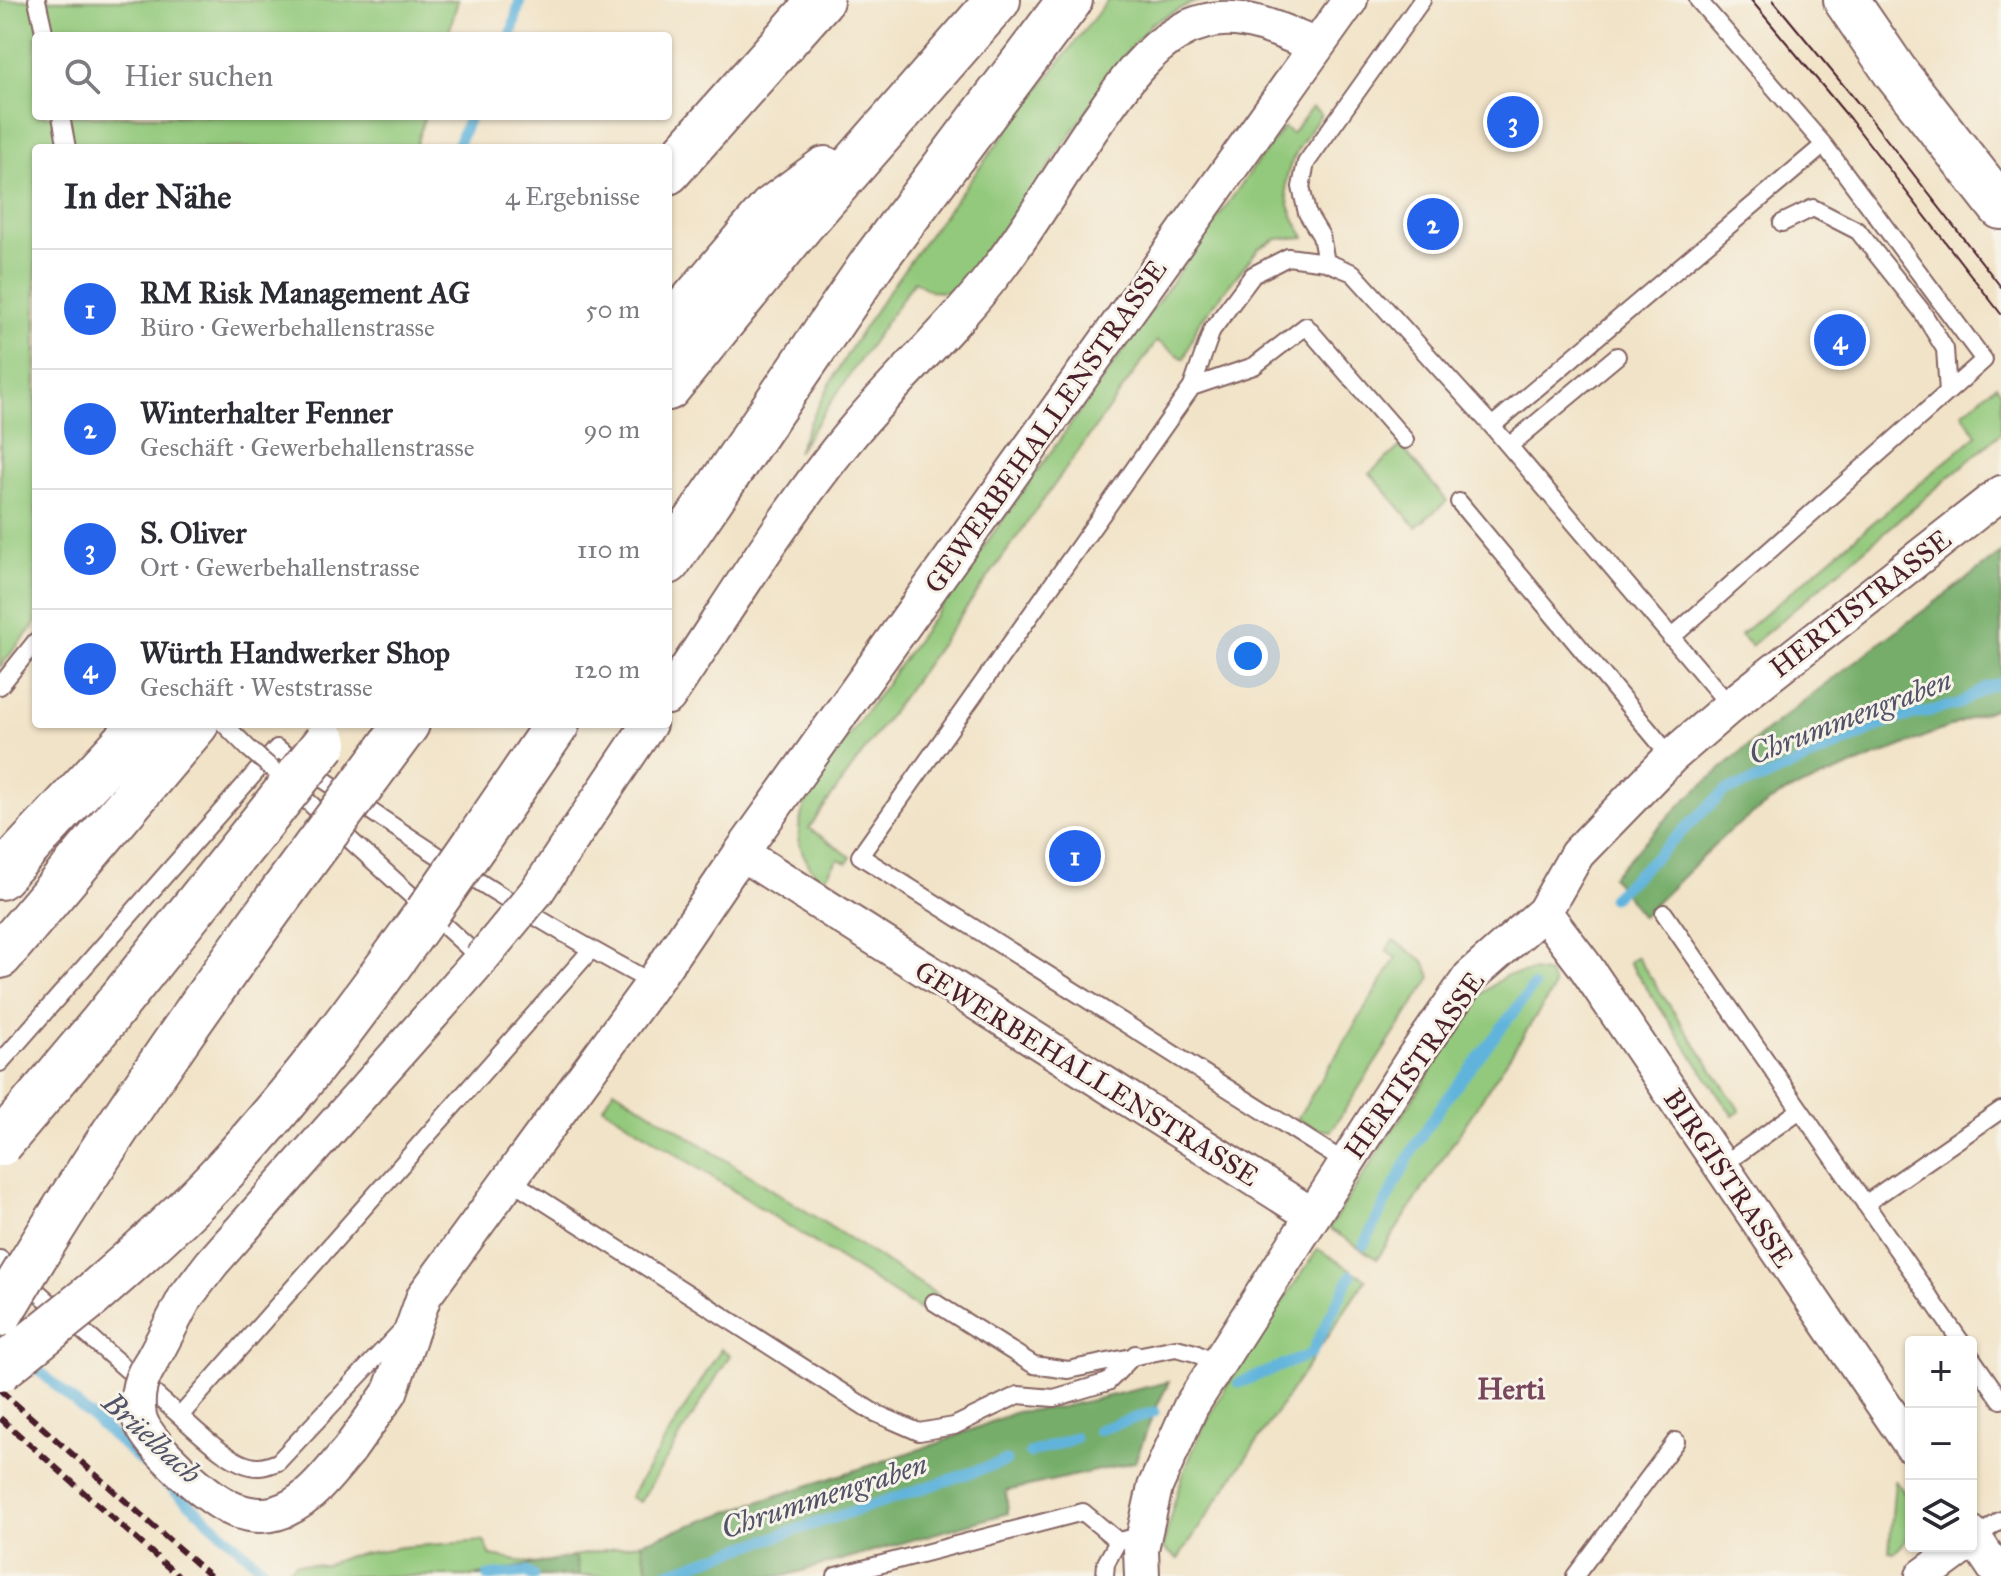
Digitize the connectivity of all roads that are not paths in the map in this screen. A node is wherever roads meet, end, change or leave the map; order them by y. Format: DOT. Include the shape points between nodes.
graph roads {
  1 [pos="37,0"];
  2 [pos="821,0"];
  3 [pos="998,0"];
  4 [pos="1070,0"];
  5 [pos="1350,0"];
  6 [pos="1422,0"];
  7 [pos="1698,0"];
  8 [pos="1846,0"];
  9 [pos="44,32"];
  10 [pos="1316,46"];
  11 [pos="62,120"];
  12 [pos="66,144"];
  13 [pos="1824,145"];
  14 [pos="673,166"];
  15 [pos="2001,207"];
  16 [pos="786,217"];
  17 [pos="1782,223"];
  18 [pos="1326,262"];
  19 [pos="672,326"];
  20 [pos="1617,356"];
  21 [pos="672,382"];
  22 [pos="1192,387"];
  23 [pos="1948,392"];
  24 [pos="1492,426"];
  25 [pos="1405,440"];
  26 [pos="1509,446"];
  27 [pos="2001,493"];
  28 [pos="1459,502"];
  29 [pos="672,556"];
  30 [pos="1671,638"];
  31 [pos="32,646"];
  32 [pos="0,686"];
  33 [pos="672,691"];
  34 [pos="1730,706"];
  35 [pos="138,728"];
  36 [pos="193,728"];
  37 [pos="228,728"];
  38 [pos="338,728"];
  39 [pos="404,728"];
  40 [pos="554,728"];
  41 [pos="646,728"];
  42 [pos="1671,757"];
  43 [pos="741,853"];
  44 [pos="0,877"];
  45 [pos="1544,912"];
  46 [pos="1664,913"];
  47 [pos="591,950"];
  48 [pos="0,956"];
  49 [pos="481,959"];
  50 [pos="653,983"];
  51 [pos="0,1063"];
  52 [pos="1800,1110"];
  53 [pos="2001,1110"];
  54 [pos="0,1144"];
  55 [pos="1346,1163"];
  56 [pos="1721,1166"];
  57 [pos="509,1179"];
  58 [pos="1865,1204"];
  59 [pos="1312,1215"];
  60 [pos="0,1259"];
  61 [pos="934,1302"];
  62 [pos="420,1305"];
  63 [pos="0,1314"];
  64 [pos="1957,1336"];
  65 [pos="1135,1354"];
  66 [pos="1217,1364"];
  67 [pos="1977,1366"];
  68 [pos="0,1369"];
  69 [pos="2001,1400"];
  70 [pos="180,1416"];
  71 [pos="1905,1436"];
  72 [pos="1676,1441"];
  73 [pos="1977,1537"];
  74 [pos="1131,1538"];
  75 [pos="1954,1552"];
  76 [pos="836,1576"];
  77 [pos="1105,1576"];
  78 [pos="1142,1576"];
  79 [pos="1575,1576"];
  80 [pos="1923,1576"];
  81 [pos="2000,1576"];
  1 -- 9 [label="lane"];
  2 -- 14 [label="main road"];
  3 -- 16 [label="main road" via="894,117"];
  4 -- 29 [label="main road" via="873,262"];
  5 -- 10 [label="street, GEWERBEHALLENSTRASSE"];
  6 -- 18 [label="lane" via="1306,163 1301,187"];
  7 -- 13 [label="lane"];
  8 -- 15 [label="main road"];
  10 -- 33 [label="street" via="1262,22 1209,19 1178,33 1146,58 977,296 855,428 814,482"];
  10 -- 43 [label="street, GEWERBEHALLENSTRASSE"];
  11 -- 12 [label="lane"];
  13 -- 23 [label="lane" via="1984,360"];
  13 -- 24 [label="lane"];
  16 -- 19 [label="main road"];
  16 -- 21 [label="main road"];
  17 -- 23 [label="lane" via="1813,208 1858,231 1945,349"];
  18 -- 22 [label="lane" via="1288,257 1253,275 1212,330"];
  18 -- 24 [label="lane" via="1353,273"];
  20 -- 26 [label="lane"];
  22 -- 25 [label="lane" via="1254,366 1306,326"];
  22 -- 55 [label="lane" via="860,856"];
  23 -- 30 [label="lane"];
  24 -- 26 [label="lane"];
  26 -- 30 [label="lane"];
  27 -- 34 [label="street, HERTISTRASSE"];
  28 -- 42 [label="lane"];
  30 -- 34 [label="lane"];
  31 -- 32 [label="lane"];
  34 -- 42 [label="street, HERTISTRASSE"];
  35 -- 44 [label="main road"];
  36 -- 48 [label="main road"];
  37 -- 49 [label="lane, bridge"];
  38 -- 54 [label="main road, bridge"];
  39 -- 63 [label="main road, bridge" via="177,1041"];
  40 -- 68 [label="main road, bridge" via="375,984 260,1129 140,1254"];
  41 -- 49 [label="street, GEWERBEHALLENSTRASSE, bridge" via="537,891"];
  42 -- 45 [label="street, HERTISTRASSE" via="1577,854"];
  43 -- 50 [label="street, GEWERBEHALLENSTRASSE"];
  43 -- 59 [label="street, GEWERBEHALLENSTRASSE"];
  45 -- 55 [label="street, HERTISTRASSE" via="1470,977"];
  45 -- 56 [label="street, BIRGISTRASSE"];
  46 -- 52 [label="lane"];
  47 -- 50 [label="lane"];
  47 -- 51 [label="lane" via="277,748"];
  47 -- 70 [label="lane"];
  49 -- 62 [label="street, GEWERBEHALLENSTRASSE, bridge" via="185,1298 141,1377 139,1419 152,1443 221,1504 243,1514 273,1514 300,1503 349,1450 390,1392"];
  50 -- 57 [label="street, GEWERBEHALLENSTRASSE"];
  52 -- 56 [label="lane"];
  52 -- 58 [label="lane"];
  53 -- 58 [label="lane"];
  55 -- 59 [label="street, HERTISTRASSE"];
  56 -- 71 [label="street, BIRGISTRASSE"];
  57 -- 62 [label="street, GEWERBEHALLENSTRASSE"];
  57 -- 65 [label="lane" via="873,1412 919,1432 954,1426 1018,1395 1054,1398 1108,1382"];
  58 -- 64 [label="lane"];
  59 -- 66 [label="street, HERTISTRASSE"];
  60 -- 70 [label="lane"];
  61 -- 65 [label="lane" via="1034,1365 1068,1370"];
  62 -- 70 [label="lane" via="278,1462 260,1468 245,1465"];
  65 -- 66 [label="lane" via="1176,1348"];
  66 -- 74 [label="street, HERTISTRASSE" via="1191,1406"];
  67 -- 69 [label="lane"];
  72 -- 79 [label="lane"];
  73 -- 81 [label="street"];
  74 -- 76 [label="lane" via="1083,1512"];
  74 -- 77 [label="lane" via="1106,1563"];
  74 -- 78 [label="street, HERTISTRASSE" via="1141,1549"];
  75 -- 80 [label="street"];
}
